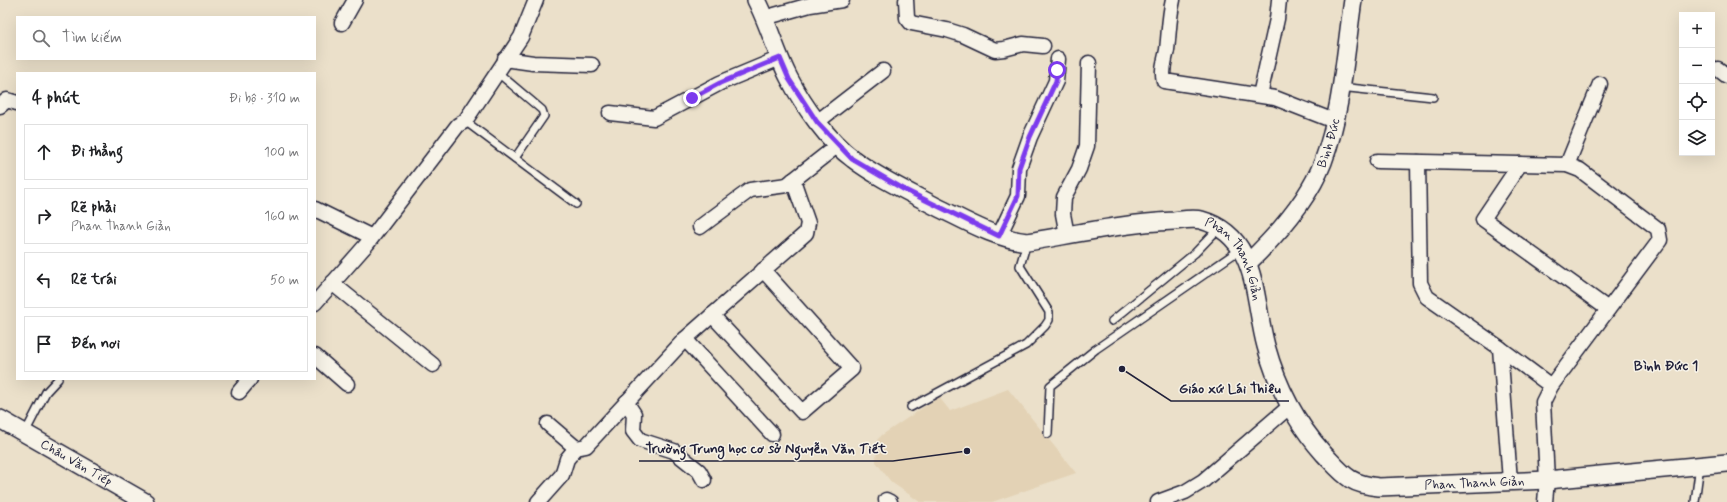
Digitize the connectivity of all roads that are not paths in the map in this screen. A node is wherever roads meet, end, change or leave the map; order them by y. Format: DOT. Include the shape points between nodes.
graph roads {
  1 [pos="355,0"];
  2 [pos="536,0"];
  3 [pos="756,0"];
  4 [pos="842,0"];
  5 [pos="906,0"];
  6 [pos="1173,0"];
  7 [pos="1279,0"];
  8 [pos="1353,0"];
  9 [pos="764,18"];
  10 [pos="342,23"];
  11 [pos="1043,46"];
  12 [pos="780,58"];
  13 [pos="505,59"];
  14 [pos="1058,59"];
  15 [pos="1089,63"];
  16 [pos="592,65"];
  17 [pos="882,71"];
  18 [pos="496,72"];
  19 [pos="1600,84"];
  20 [pos="1340,87"];
  21 [pos="1260,95"];
  22 [pos="1433,97"];
  23 [pos="16,103"];
  24 [pos="0,106"];
  25 [pos="610,113"];
  26 [pos="464,121"];
  27 [pos="1334,121"];
  28 [pos="817,122"];
  29 [pos="838,145"];
  30 [pos="515,158"];
  31 [pos="1377,161"];
  32 [pos="1418,162"];
  33 [pos="1520,164"];
  34 [pos="1566,165"];
  35 [pos="793,180"];
  36 [pos="576,204"];
  37 [pos="316,209"];
  38 [pos="700,227"];
  39 [pos="1219,227"];
  40 [pos="1067,235"];
  41 [pos="999,236"];
  42 [pos="372,237"];
  43 [pos="1027,242"];
  44 [pos="1245,255"];
  45 [pos="763,270"];
  46 [pos="332,283"];
  47 [pos="316,302"];
  48 [pos="1608,309"];
  49 [pos="712,315"];
  50 [pos="1112,321"];
  51 [pos="685,339"];
  52 [pos="1500,348"];
  53 [pos="316,357"];
  54 [pos="433,365"];
  55 [pos="57,380"];
  56 [pos="249,380"];
  57 [pos="347,384"];
  58 [pos="1551,386"];
  59 [pos="239,392"];
  60 [pos="626,402"];
  61 [pos="911,407"];
  62 [pos="1289,407"];
  63 [pos="4,421"];
  64 [pos="548,424"];
  65 [pos="25,434"];
  66 [pos="772,434"];
  67 [pos="1048,434"];
  68 [pos="576,448"];
  69 [pos="1727,463"];
  70 [pos="1700,465"];
  71 [pos="704,480"];
  72 [pos="1547,480"];
  73 [pos="1510,481"];
  74 [pos="145,502"];
  75 [pos="538,502"];
  76 [pos="1158,502"];
  77 [pos="1545,502"];
  78 [pos="1695,502"];
  1 -- 10 [label="street"];
  2 -- 13 [label="street" via="521,37"];
  3 -- 9 [label="street, Phan Thanh Giản"];
  4 -- 9 [label="street" via="810,5"];
  5 -- 11 [label="street" via="907,18 911,23 963,34 995,50 1022,44"];
  6 -- 21 [label="street" via="1162,72 1164,81"];
  7 -- 21 [label="street"];
  8 -- 20 [label="street, Bình Đức"];
  9 -- 12 [label="street, Phan Thanh Giản"];
  12 -- 25 [label="street" via="720,83 654,118"];
  12 -- 28 [label="street, Phan Thanh Giản" via="789,79"];
  13 -- 16 [label="street" via="533,63"];
  13 -- 18 [label="street"];
  14 -- 41 [label="street" via="1056,81 1030,137 1019,168 1018,196"];
  15 -- 40 [label="street" via="1087,146 1064,198 1063,214"];
  17 -- 28 [label="street"];
  18 -- 26 [label="street"];
  18 -- 30 [label="lane" via="542,110 544,116"];
  19 -- 34 [label="street"];
  20 -- 22 [label="lane"];
  20 -- 27 [label="street, Bình Đức"];
  21 -- 27 [label="street" via="1275,98"];
  23 -- 24 [label="street" via="7,100"];
  26 -- 30 [label="lane"];
  26 -- 42 [label="street" via="458,125"];
  27 -- 44 [label="street, Bình Đức" via="1322,164 1301,203 1276,236"];
  28 -- 29 [label="street, Phan Thanh Giản"];
  29 -- 35 [label="street"];
  29 -- 41 [label="street, Phan Thanh Giản" via="852,159 905,190"];
  30 -- 36 [label="lane"];
  31 -- 32 [label="street"];
  32 -- 33 [label="street"];
  32 -- 52 [label="street" via="1420,283 1427,297"];
  33 -- 34 [label="street"];
  33 -- 48 [label="street" via="1483,219"];
  34 -- 48 [label="street" via="1580,170 1658,229 1660,240"];
  35 -- 38 [label="street" via="787,185 750,190"];
  35 -- 45 [label="street" via="808,223 806,233"];
  37 -- 42 [label="street"];
  39 -- 40 [label="street, Phan Thanh Giản" via="1200,220 1149,222"];
  39 -- 44 [label="street, Phan Thanh Giản"];
  39 -- 50 [label="lane" via="1195,253"];
  40 -- 43 [label="street, Phan Thanh Giản"];
  41 -- 43 [label="street, Phan Thanh Giản" via="1008,240"];
  42 -- 46 [label="street"];
  43 -- 61 [label="lane" via="1020,266 1049,312 1049,320 1045,326 1026,345"];
  44 -- 62 [label="street, Phan Thanh Giản" via="1266,346"];
  44 -- 67 [label="lane" via="1096,349 1050,386"];
  45 -- 49 [label="street"];
  45 -- 49 [label="street" via="852,369 802,412"];
  46 -- 47 [label="street"];
  46 -- 54 [label="street"];
  48 -- 58 [label="street"];
  49 -- 51 [label="street"];
  51 -- 60 [label="street"];
  51 -- 66 [label="street"];
  52 -- 58 [label="street"];
  52 -- 73 [label="street"];
  53 -- 57 [label="street"];
  55 -- 65 [label="lane" via="46,392"];
  56 -- 59 [label="street"];
  58 -- 72 [label="street" via="1543,402"];
  60 -- 68 [label="street" via="586,446"];
  60 -- 71 [label="street" via="634,414 633,431 640,440 674,451 699,471"];
  62 -- 73 [label="street, Phan Thanh Giản" via="1309,438 1346,477 1361,485 1379,487"];
  62 -- 76 [label="street" via="1203,481 1186,492"];
  63 -- 65 [label="street, Châu Văn Tiếp"];
  64 -- 68 [label="street"];
  65 -- 74 [label="street, Châu Văn Tiếp"];
  68 -- 75 [label="street" via="567,459 562,475"];
  69 -- 70 [label="street, Phan Thanh Giản"];
  70 -- 72 [label="street, Phan Thanh Giản"];
  70 -- 78 [label="lane"];
  72 -- 73 [label="street, Phan Thanh Giản"];
  72 -- 77 [label="street"];
}
